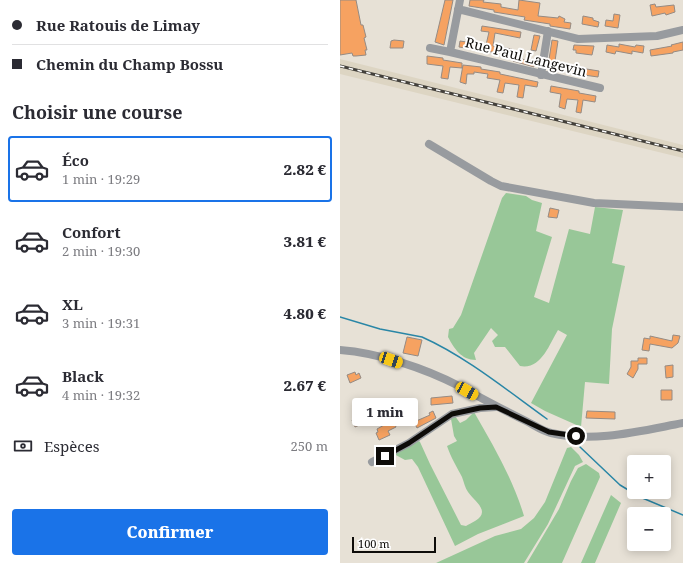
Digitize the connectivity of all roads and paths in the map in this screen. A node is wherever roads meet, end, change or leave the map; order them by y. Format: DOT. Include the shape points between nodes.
graph roads {
  1 [pos="460,0"];
  2 [pos="458,9"];
  3 [pos="683,30"];
  4 [pos="548,31"];
  5 [pos="430,48"];
  6 [pos="450,52"];
  7 [pos="540,75"];
  8 [pos="600,88"];
  9 [pos="429,144"];
  10 [pos="683,207"];
  11 [pos="340,350"];
  12 [pos="496,407"];
  13 [pos="683,423"];
  14 [pos="372,462"];
  1 -- 2 [label="street, Rue Paul Langevin"];
  2 -- 4 [label="street"];
  2 -- 6 [label="street, Rue Paul Langevin"];
  3 -- 4 [label="street" via="657,36 578,39"];
  4 -- 7 [label="street"];
  5 -- 6 [label="street"];
  6 -- 7 [label="street, Rue Paul Langevin"];
  7 -- 8 [label="street, Rue Paul Langevin"];
  9 -- 10 [label="street" via="501,186 594,203"];
  11 -- 12 [label="street" via="391,360 428,373"];
  12 -- 13 [label="street" via="549,432 567,436 626,434"];
  12 -- 14 [label="street" via="452,414 409,443"];
}
